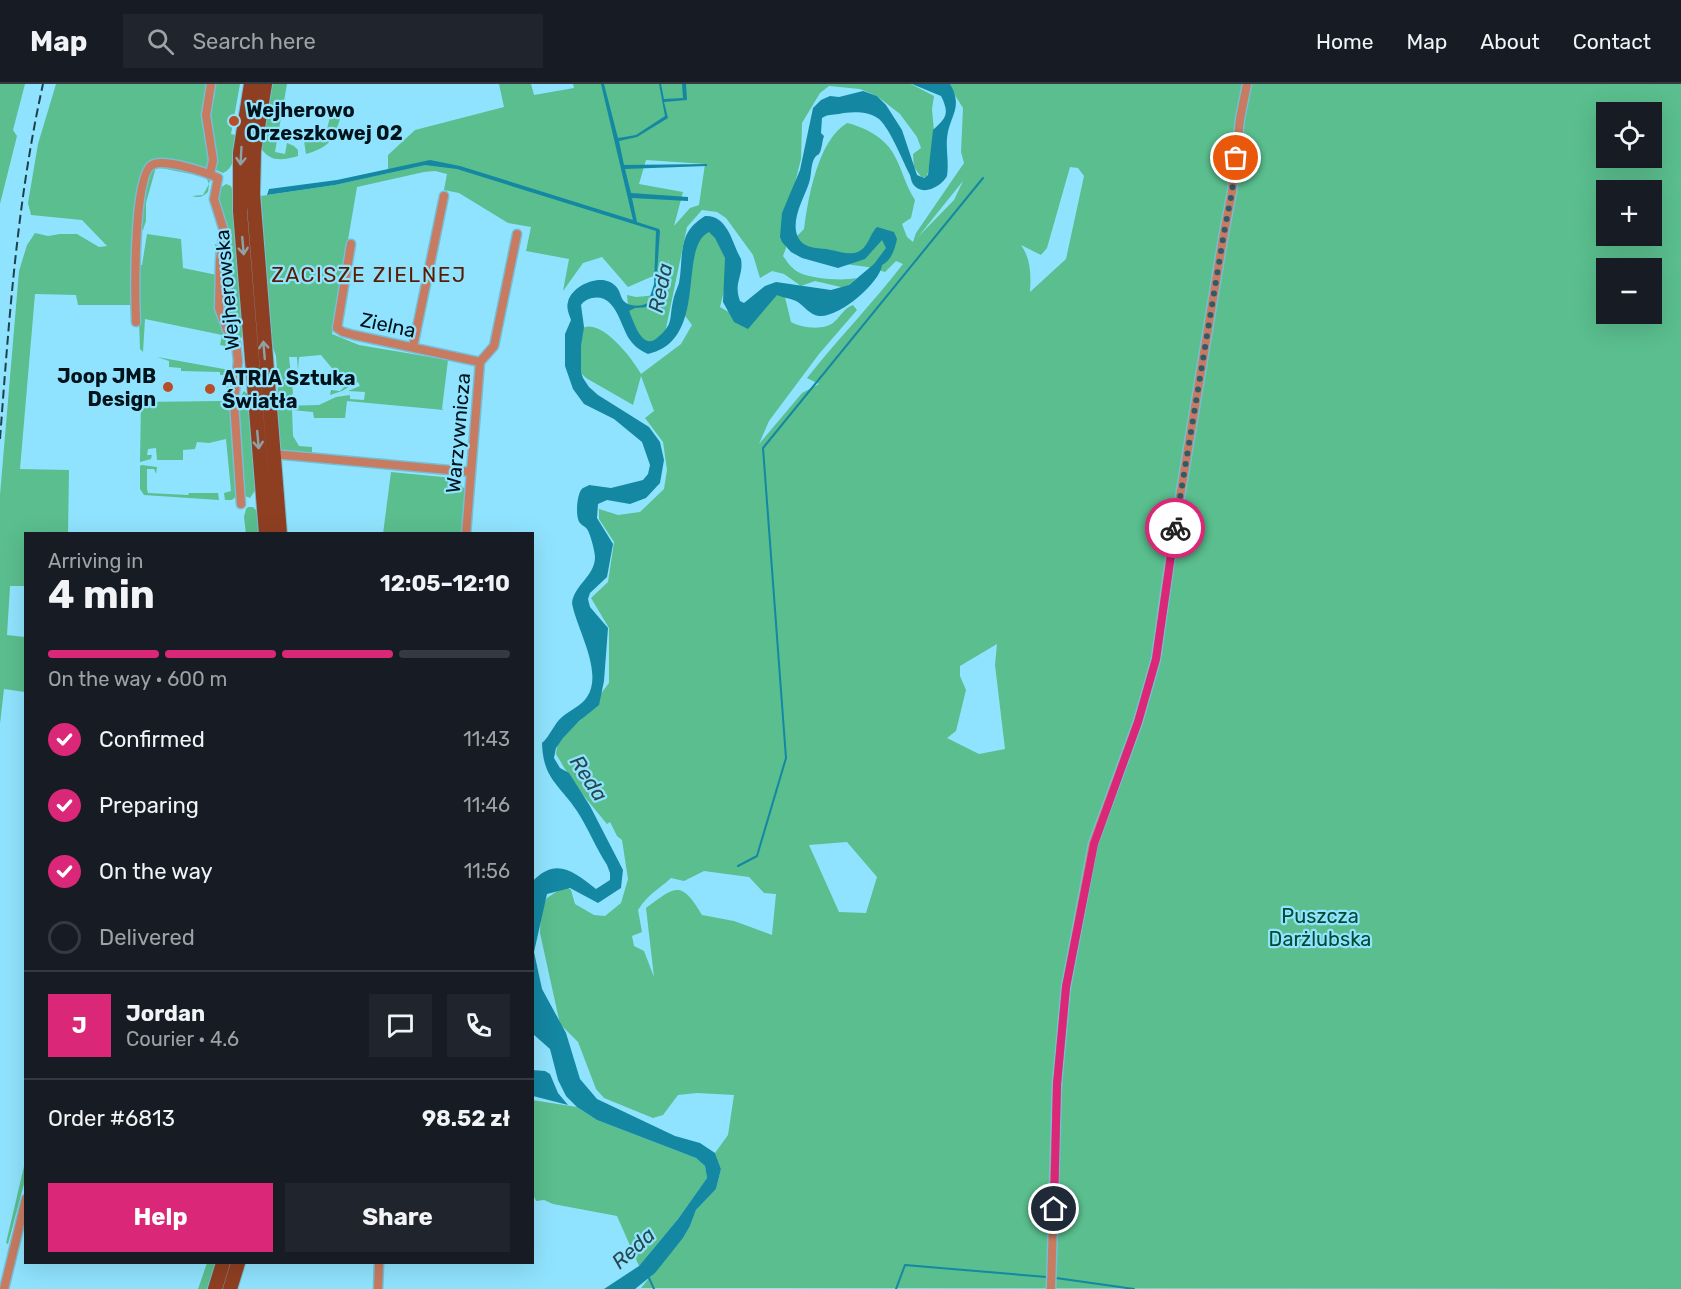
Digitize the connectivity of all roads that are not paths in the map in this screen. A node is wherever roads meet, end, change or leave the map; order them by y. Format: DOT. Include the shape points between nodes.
graph roads {
  1 [pos="211,84"];
  2 [pos="251,84"];
  3 [pos="265,84"];
  4 [pos="1247,84"];
  5 [pos="210,174"];
  6 [pos="444,196"];
  7 [pos="517,234"];
  8 [pos="351,244"];
  9 [pos="136,322"];
  10 [pos="413,347"];
  11 [pos="480,362"];
  12 [pos="273,454"];
  13 [pos="471,472"];
  14 [pos="241,504"];
  15 [pos="266,532"];
  16 [pos="280,532"];
  17 [pos="466,532"];
  18 [pos="24,1207"];
  19 [pos="223,1264"];
  20 [pos="238,1264"];
  21 [pos="380,1264"];
  22 [pos="4,1289"];
  23 [pos="215,1289"];
  24 [pos="230,1289"];
  25 [pos="378,1289"];
  26 [pos="1051,1289"];
  1 -- 5 [label="street" via="206,115 213,160"];
  2 -- 15 [label="main road, Wejherowska, one-way" via="239,187"];
  12 -- 3 [label="main road, Wejherowska, one-way" via="253,194 254,151"];
  4 -- 26 [label="street" via="1156,659 1094,844 1066,987 1057,1084"];
  5 -- 9 [label="street" via="160,163 145,171 134,271"];
  5 -- 14 [label="street" via="218,178 214,199 224,231 219,308 236,343 238,361 234,402"];
  6 -- 10 [label="street"];
  7 -- 11 [label="street, Warzywnicza" via="494,346"];
  8 -- 10 [label="street, Zielna" via="338,328"];
  10 -- 11 [label="street, Zielna"];
  11 -- 13 [label="street, Warzywnicza"];
  12 -- 13 [label="street"];
  12 -- 16 [label="main road, Wejherowska"];
  13 -- 17 [label="street, Warzywnicza"];
  18 -- 22 [label="street"];
  19 -- 23 [label="main road"];
  20 -- 24 [label="main road"];
  21 -- 25 [label="street"];
}
